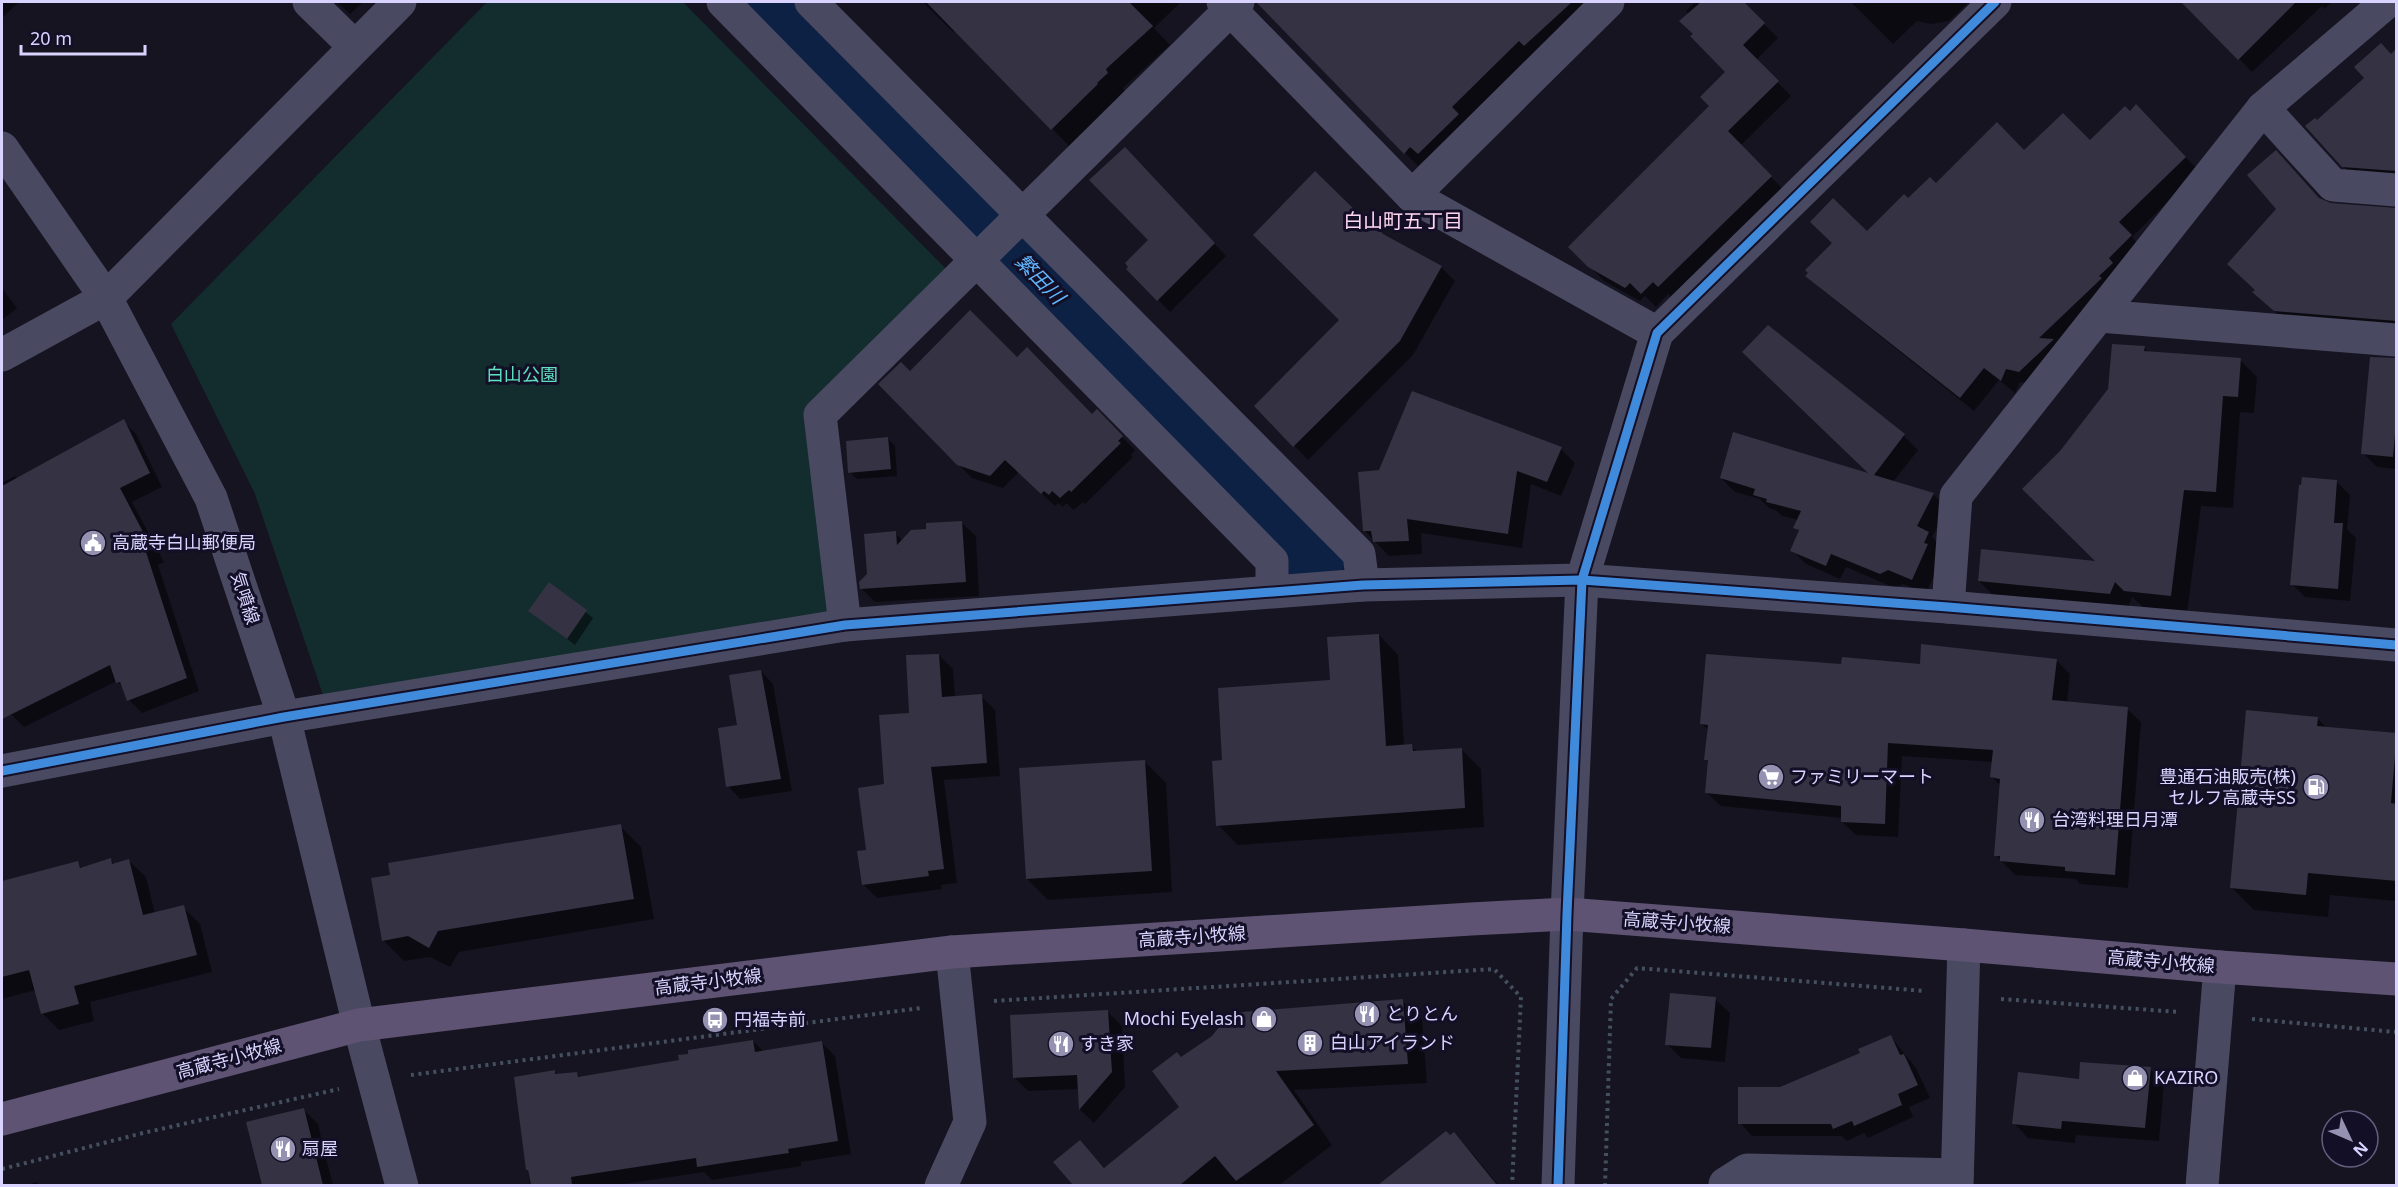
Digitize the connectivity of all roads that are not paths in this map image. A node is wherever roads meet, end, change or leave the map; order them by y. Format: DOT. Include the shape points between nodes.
graph roads {
  1 [pos="309,2"];
  2 [pos="400,2"];
  3 [pos="723,2"];
  4 [pos="810,2"];
  5 [pos="1608,2"];
  6 [pos="1995,2"];
  7 [pos="2387,2"];
  8 [pos="1230,4"];
  9 [pos="355,47"];
  10 [pos="2264,108"];
  11 [pos="2,148"];
  12 [pos="2397,190"];
  13 [pos="1412,196"];
  14 [pos="1022,216"];
  15 [pos="976,261"];
  16 [pos="106,298"];
  17 [pos="2100,316"];
  18 [pos="1657,333"];
  19 [pos="2397,340"];
  20 [pos="2,355"];
  21 [pos="1582,580"];
  22 [pos="1363,585"];
  23 [pos="1272,590"];
  24 [pos="1948,607"];
  25 [pos="845,625"];
  26 [pos="2397,645"];
  27 [pos="284,717"];
  28 [pos="2,771"];
  29 [pos="1567,914"];
  30 [pos="1964,945"];
  31 [pos="952,952"];
  32 [pos="2220,967"];
  33 [pos="2397,979"];
  34 [pos="359,1025"];
  35 [pos="2,1119"];
  36 [pos="1957,1180"];
  37 [pos="1725,1184"];
  38 [pos="402,1185"];
  39 [pos="941,1185"];
  40 [pos="1558,1185"];
  41 [pos="2202,1185"];
  1 -- 9 [label="street"];
  2 -- 9 [label="street"];
  3 -- 15 [label="street"];
  4 -- 14 [label="street"];
  5 -- 13 [label="street"];
  6 -- 18 [label="street"];
  7 -- 10 [label="street"];
  8 -- 13 [label="street"];
  8 -- 14 [label="street"];
  9 -- 16 [label="street"];
  10 -- 12 [label="street" via="2332,185"];
  10 -- 17 [label="street"];
  11 -- 16 [label="street, 気噴線"];
  13 -- 18 [label="street"];
  14 -- 15 [label="street"];
  14 -- 22 [label="street" via="1359,554"];
  15 -- 23 [label="street" via="1272,561"];
  15 -- 25 [label="street" via="820,415"];
  16 -- 20 [label="street"];
  16 -- 27 [label="street, 気噴線" via="211,498"];
  17 -- 19 [label="street"];
  17 -- 24 [label="street" via="1956,495"];
  18 -- 21 [label="street"];
  21 -- 22 [label="street"];
  21 -- 24 [label="street"];
  21 -- 29 [label="street"];
  22 -- 23 [label="street"];
  23 -- 25 [label="street"];
  24 -- 26 [label="street"];
  25 -- 27 [label="street"];
  27 -- 28 [label="street"];
  27 -- 34 [label="street, 気噴線"];
  29 -- 30 [label="main road, 高蔵寺小牧線"];
  29 -- 31 [label="main road, 高蔵寺小牧線"];
  29 -- 40 [label="street"];
  30 -- 32 [label="main road, 高蔵寺小牧線"];
  30 -- 36 [label="street"];
  31 -- 34 [label="main road, 高蔵寺小牧線"];
  31 -- 39 [label="street" via="970,1122"];
  32 -- 33 [label="main road, 高蔵寺小牧線"];
  32 -- 41 [label="street"];
  34 -- 35 [label="main road, 高蔵寺小牧線"];
  34 -- 38 [label="street, 気噴線"];
  36 -- 37 [label="street" via="1748,1170"];
}
